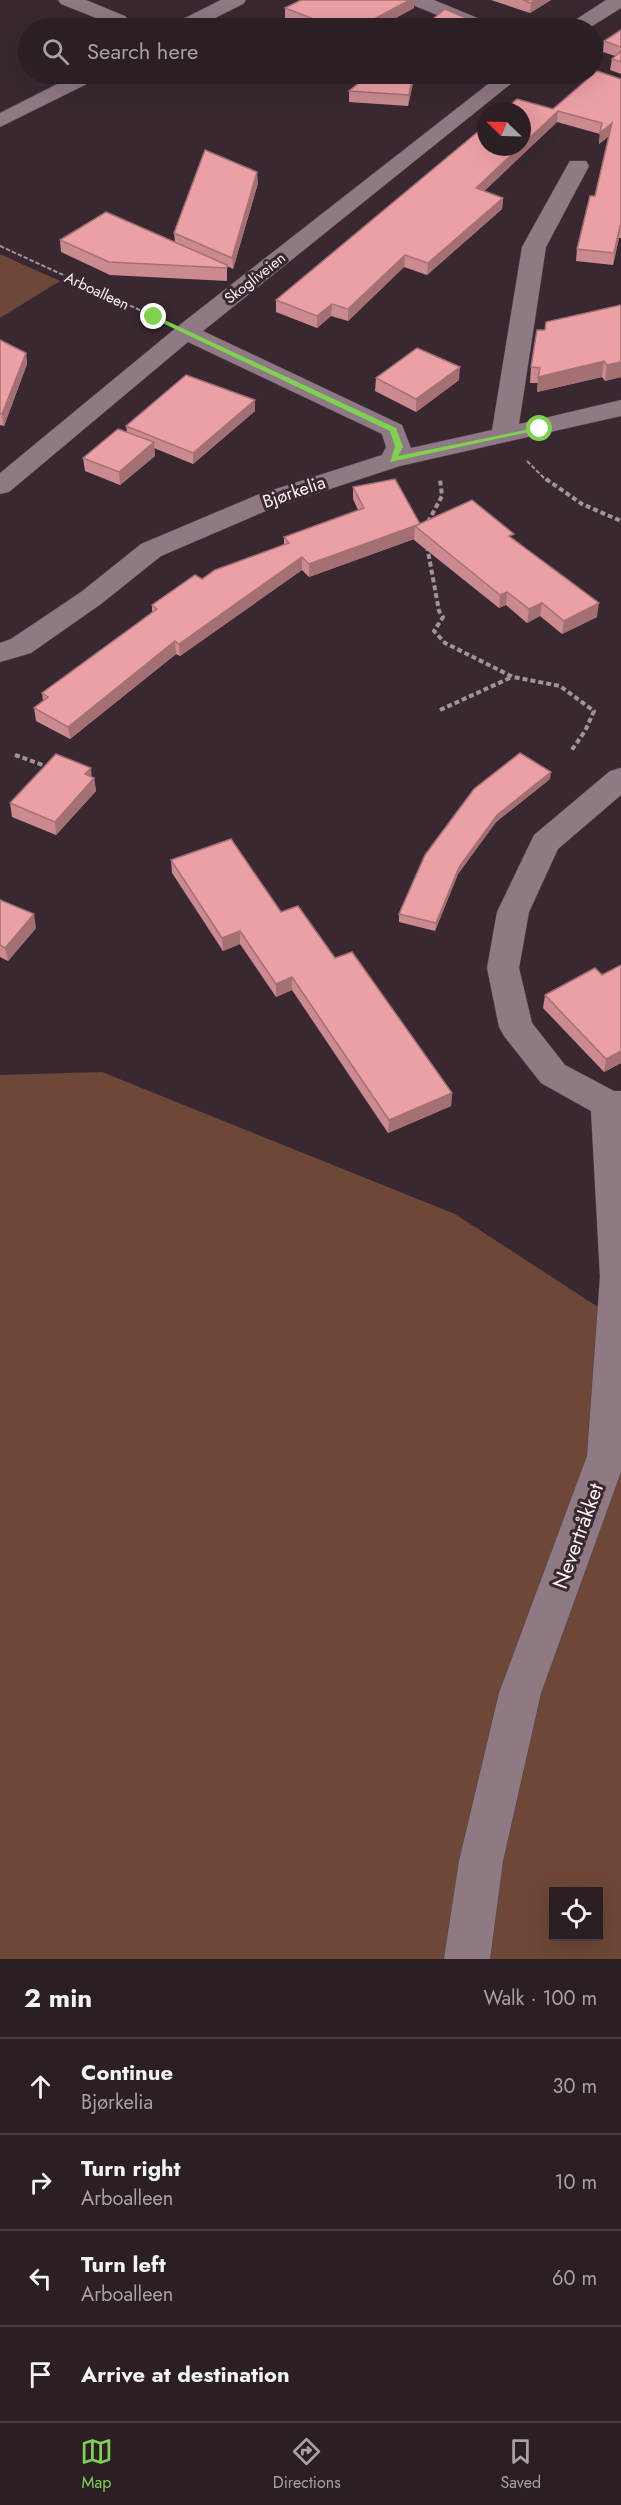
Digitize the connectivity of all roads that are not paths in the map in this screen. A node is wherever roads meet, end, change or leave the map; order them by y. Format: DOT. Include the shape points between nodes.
graph roads {
  1 [pos="68,0"];
  2 [pos="236,0"];
  3 [pos="417,0"];
  4 [pos="620,0"];
  5 [pos="113,18"];
  6 [pos="200,18"];
  7 [pos="461,18"];
  8 [pos="592,18"];
  9 [pos="72,84"];
  10 [pos="500,84"];
  11 [pos="0,121"];
  12 [pos="578,166"];
  13 [pos="186,332"];
  14 [pos="621,408"];
  15 [pos="504,436"];
  16 [pos="393,460"];
  17 [pos="0,486"];
  18 [pos="0,654"];
  19 [pos="621,778"];
  20 [pos="614,1105"];
  21 [pos="467,1959"];
  1 -- 5 [label="street"];
  2 -- 6 [label="street"];
  3 -- 7 [label="street"];
  4 -- 8 [label="street"];
  9 -- 11 [label="street"];
  10 -- 13 [label="street, Skogliveien"];
  12 -- 15 [label="street" via="534,248"];
  13 -- 16 [label="street" via="393,430 399,447"];
  13 -- 17 [label="street, Skogliveien"];
  14 -- 15 [label="street, Bjørkelia"];
  15 -- 16 [label="street, Bjørkelia"];
  16 -- 18 [label="street, Bjørkelia" via="266,501 151,550 91,598 21,646"];
  19 -- 20 [label="street" via="545,843 513,912 503,968 516,1027 553,1074"];
  20 -- 21 [label="street, Nevertråkket" via="618,1277 607,1456 520,1693 481,1861"];
}
